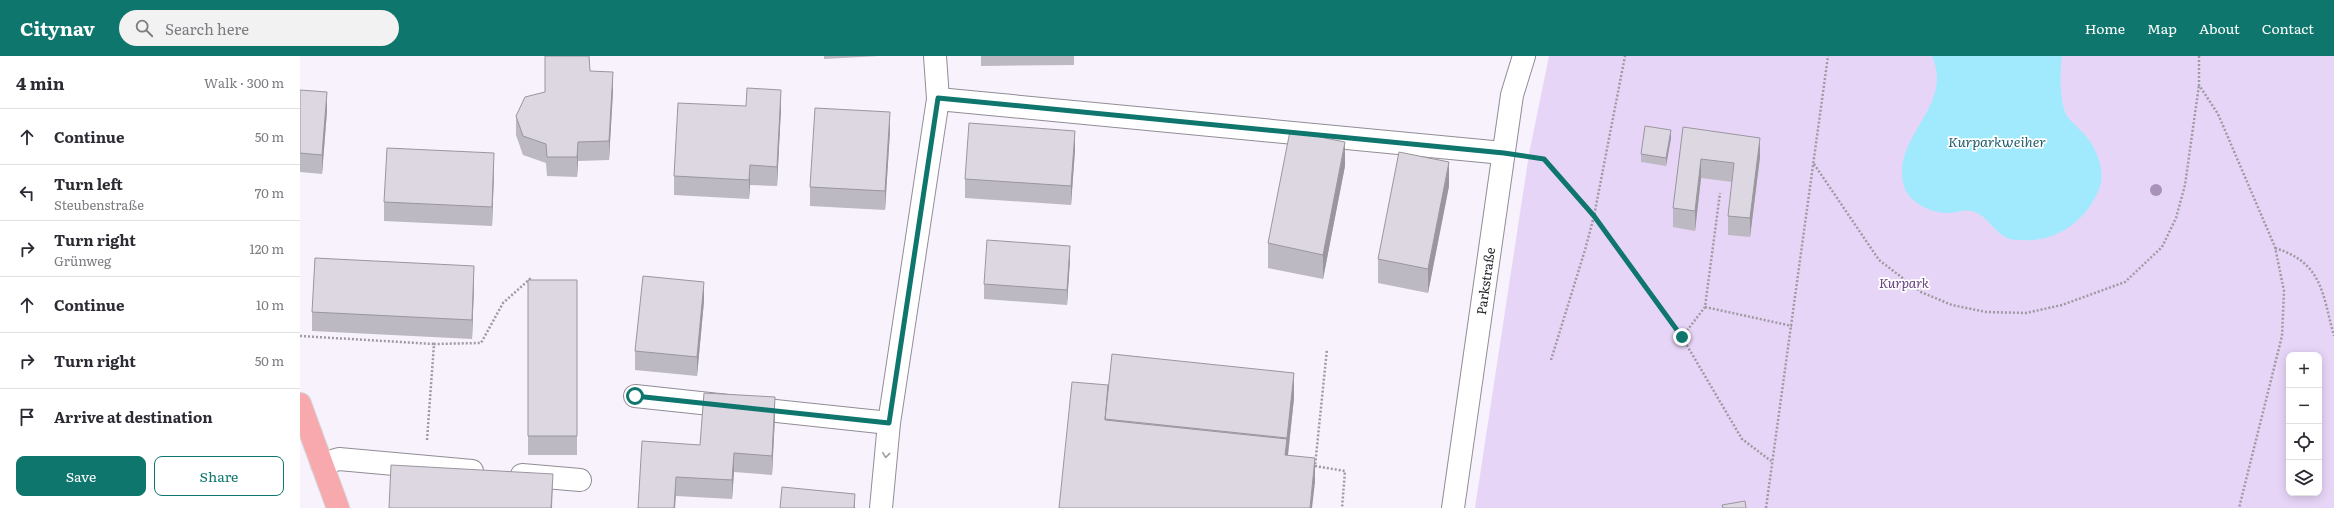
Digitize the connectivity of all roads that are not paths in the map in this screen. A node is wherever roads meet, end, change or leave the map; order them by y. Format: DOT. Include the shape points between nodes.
graph roads {
  1 [pos="935,56"];
  2 [pos="1524,56"];
  3 [pos="938,98"];
  4 [pos="1504,153"];
  5 [pos="635,396"];
  6 [pos="300,404"];
  7 [pos="889,423"];
  8 [pos="322,464"];
  9 [pos="580,480"];
  10 [pos="338,508"];
  11 [pos="881,508"];
  12 [pos="1453,508"];
  1 -- 3 [label="street"];
  2 -- 4 [label="street, Parkstraße" via="1512,95"];
  3 -- 4 [label="street"];
  3 -- 7 [label="street"];
  4 -- 12 [label="street, Parkstraße"];
  5 -- 7 [label="street"];
  6 -- 8 [label="main road"];
  7 -- 11 [label="street, one-way"];
  8 -- 9 [label="street" via="339,459"];
  8 -- 10 [label="main road"];
}
